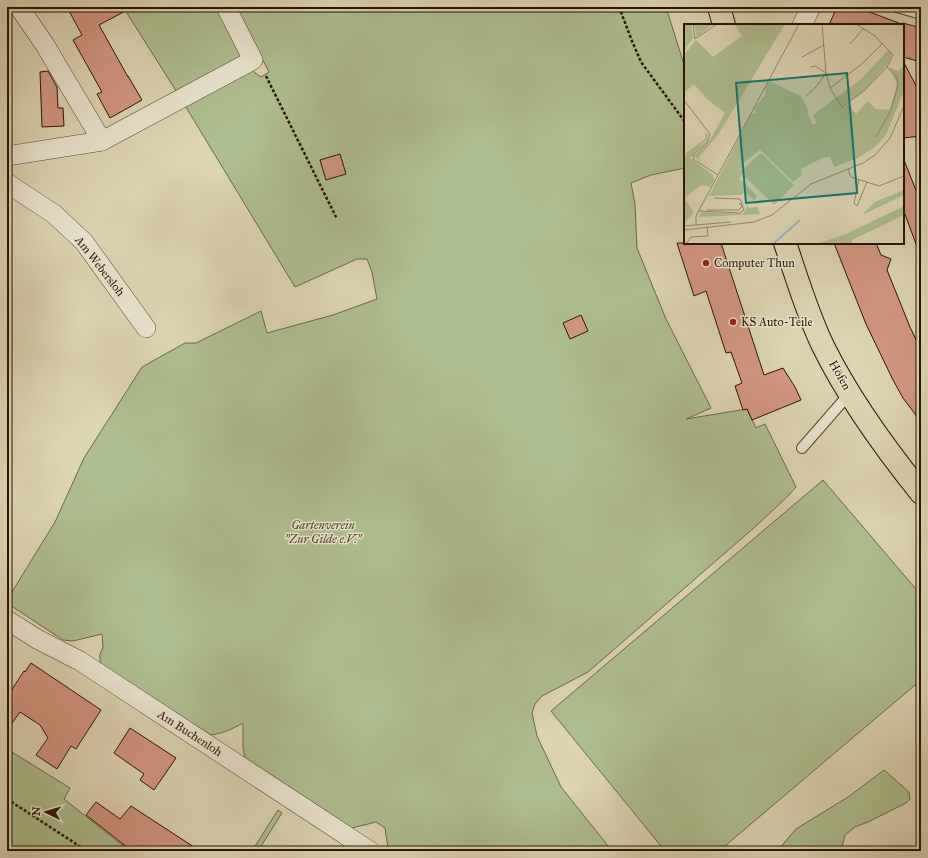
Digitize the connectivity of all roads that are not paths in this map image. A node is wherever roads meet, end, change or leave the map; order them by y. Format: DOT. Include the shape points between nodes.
graph roads {
  1 [pos="19,7"];
  2 [pos="226,7"];
  3 [pos="719,7"];
  4 [pos="811,7"];
  5 [pos="897,7"];
  6 [pos="921,14"];
  7 [pos="724,24"];
  8 [pos="802,24"];
  9 [pos="102,141"];
  10 [pos="7,156"];
  11 [pos="7,183"];
  12 [pos="785,244"];
  13 [pos="146,328"];
  14 [pos="850,393"];
  15 [pos="802,448"];
  16 [pos="921,493"];
  17 [pos="7,620"];
  18 [pos="370,851"];
  1 -- 9 [label="street" via="45,45"];
  2 -- 9 [label="street" via="254,60"];
  3 -- 7 [label="main road"];
  4 -- 8 [label="street"];
  5 -- 6 [label="lane"];
  9 -- 10 [label="street"];
  11 -- 13 [label="street, Am Webersloh" via="54,214 84,242"];
  12 -- 14 [label="main road, Höfen" via="823,346"];
  14 -- 15 [label="lane"];
  14 -- 16 [label="main road, Höfen" via="870,426"];
  17 -- 18 [label="street, Am Buchenloh" via="80,661"];
}
